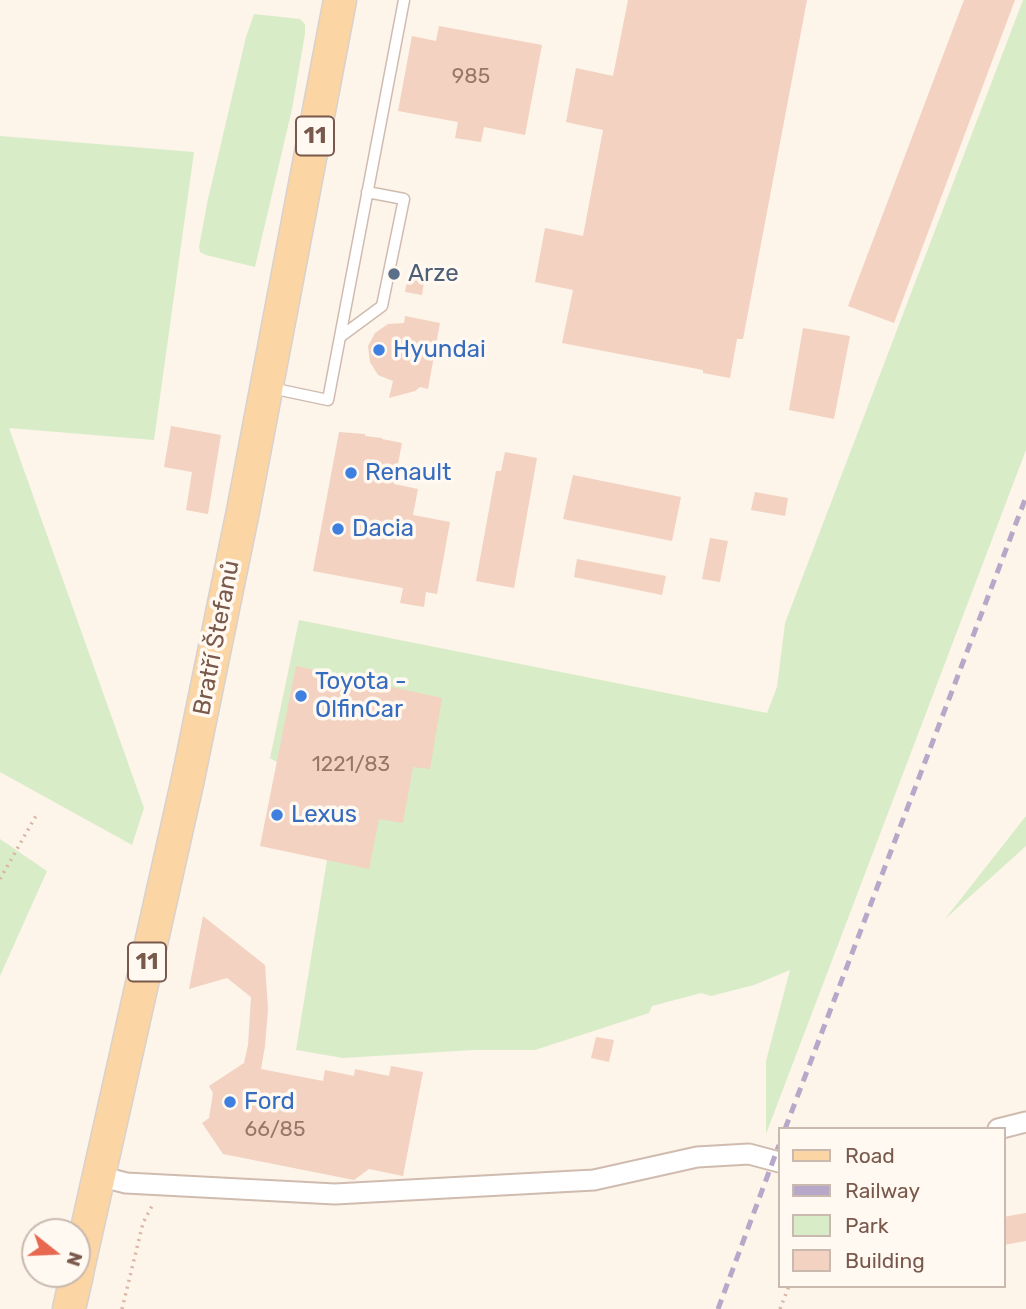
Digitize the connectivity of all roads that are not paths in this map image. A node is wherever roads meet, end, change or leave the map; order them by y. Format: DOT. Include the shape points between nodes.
graph roads {
  1 [pos="340,0"];
  2 [pos="404,0"];
  3 [pos="367,192"];
  4 [pos="340,337"];
  5 [pos="267,387"];
  6 [pos="1026,1122"];
  7 [pos="1005,1127"];
  8 [pos="778,1162"];
  9 [pos="99,1176"];
  10 [pos="90,1218"];
  11 [pos="74,1288"];
  12 [pos="69,1309"];
  1 -- 5 [label="main road, Bratří Štefanů / 11"];
  2 -- 3 [label="lane"];
  3 -- 4 [label="lane"];
  3 -- 4 [label="lane" via="404,199 382,306"];
  4 -- 5 [label="lane" via="328,400"];
  5 -- 9 [label="main road, Bratří Štefanů / 11" via="188,779"];
  6 -- 7 [label="street"];
  8 -- 9 [label="street" via="749,1154 697,1157 594,1180 335,1194 126,1183"];
  9 -- 10 [label="main road, Bratří Štefanů / 11"];
  11 -- 12 [label="main road, Bratří Štefanů / 11"];
}
